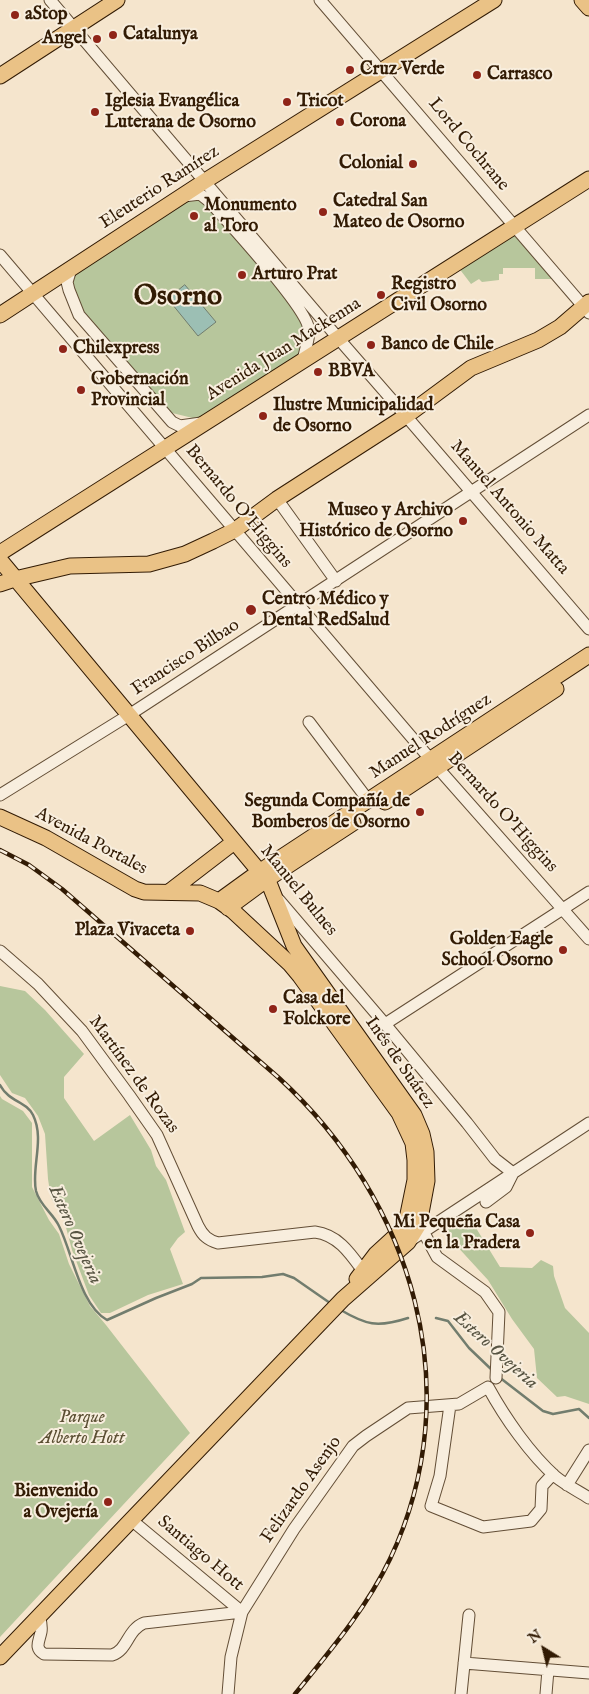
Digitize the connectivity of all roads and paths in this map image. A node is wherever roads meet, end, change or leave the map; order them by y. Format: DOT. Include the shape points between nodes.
graph roads {
  1 [pos="50,0"];
  2 [pos="118,0"];
  3 [pos="320,0"];
  4 [pos="494,0"];
  5 [pos="582,0"];
  6 [pos="589,8"];
  7 [pos="74,28"];
  8 [pos="381,71"];
  9 [pos="0,76"];
  10 [pos="589,179"];
  11 [pos="205,181"];
  12 [pos="182,196"];
  13 [pos="514,226"];
  14 [pos="0,255"];
  15 [pos="71,268"];
  16 [pos="33,293"];
  17 [pos="587,307"];
  18 [pos="0,315"];
  19 [pos="338,338"];
  20 [pos="303,360"];
  21 [pos="589,415"];
  22 [pos="406,416"];
  23 [pos="206,422"];
  24 [pos="165,448"];
  25 [pos="472,492"];
  26 [pos="277,499"];
  27 [pos="234,530"];
  28 [pos="0,553"];
  29 [pos="0,560"];
  30 [pos="15,579"];
  31 [pos="336,580"];
  32 [pos="0,584"];
  33 [pos="299,605"];
  34 [pos="589,629"];
  35 [pos="589,655"];
  36 [pos="589,668"];
  37 [pos="129,715"];
  38 [pos="309,722"];
  39 [pos="434,763"];
  40 [pos="0,795"];
  41 [pos="368,800"];
  42 [pos="0,817"];
  43 [pos="234,842"];
  44 [pos="258,871"];
  45 [pos="169,892"];
  46 [pos="589,892"];
  47 [pos="200,893"];
  48 [pos="274,895"];
  49 [pos="224,904"];
  50 [pos="564,908"];
  51 [pos="247,922"];
  52 [pos="589,939"];
  53 [pos="0,951"];
  54 [pos="385,1024"];
  55 [pos="374,1068"];
  56 [pos="589,1123"];
  57 [pos="513,1173"];
  58 [pos="486,1202"];
  59 [pos="423,1231"];
  60 [pos="408,1242"];
  61 [pos="363,1271"];
  62 [pos="343,1299"];
  63 [pos="494,1378"];
  64 [pos="450,1405"];
  65 [pos="589,1450"];
  66 [pos="553,1474"];
  67 [pos="567,1485"];
  68 [pos="589,1498"];
  69 [pos="134,1520"];
  70 [pos="242,1612"];
  71 [pos="469,1615"];
  72 [pos="39,1616"];
  73 [pos="0,1657"];
  74 [pos="464,1663"];
  75 [pos="548,1670"];
  76 [pos="589,1673"];
  77 [pos="228,1694"];
  78 [pos="462,1694"];
  79 [pos="546,1694"];
  1 -- 7 [label="street, Manuel Antonio Matta"];
  2 -- 7 [label="main road"];
  3 -- 8 [label="street, Lord Cochrane"];
  4 -- 8 [label="main road, Eleuterio Ramírez"];
  5 -- 6 [label="main road"];
  7 -- 9 [label="main road"];
  7 -- 11 [label="street, Manuel Antonio Matta"];
  8 -- 11 [label="main road, Eleuterio Ramírez"];
  8 -- 13 [label="street, Lord Cochrane"];
  10 -- 13 [label="main road, Avenida Juan Mackenna"];
  11 -- 12 [label="main road, Eleuterio Ramírez"];
  11 -- 19 [label="street, Manuel Antonio Matta"];
  12 -- 15 [label="main road, Eleuterio Ramírez"];
  12 -- 20 [label="street" via="200,194 210,202 306,317 309,329"];
  13 -- 17 [label="street, Lord Cochrane"];
  13 -- 19 [label="main road, Avenida Juan Mackenna"];
  14 -- 16 [label="street, Bernardo O'Higgins"];
  15 -- 16 [label="main road, Eleuterio Ramírez"];
  15 -- 23 [label="street, Bernardo O'Higgins" via="69,290 79,315 165,415 180,426"];
  16 -- 18 [label="main road, Eleuterio Ramírez"];
  16 -- 24 [label="street, Bernardo O'Higgins"];
  17 -- 22 [label="main road" via="538,340 471,368"];
  19 -- 20 [label="main road, Avenida Juan Mackenna"];
  19 -- 22 [label="street, Manuel Antonio Matta"];
  20 -- 23 [label="main road, Avenida Juan Mackenna"];
  21 -- 25 [label="street, Francisco Bilbao"];
  22 -- 25 [label="street, Manuel Antonio Matta"];
  22 -- 26 [label="main road"];
  23 -- 24 [label="main road, Avenida Juan Mackenna"];
  24 -- 27 [label="street, Bernardo O'Higgins"];
  24 -- 28 [label="main road, Avenida Juan Mackenna"];
  25 -- 31 [label="street, Francisco Bilbao"];
  25 -- 34 [label="street, Manuel Antonio Matta"];
  26 -- 27 [label="main road"];
  26 -- 31 [label="street"];
  27 -- 30 [label="main road" via="184,554 149,564 70,566"];
  27 -- 33 [label="street, Bernardo O'Higgins"];
  29 -- 30 [label="main road, Manuel Bulnes"];
  30 -- 32 [label="main road"];
  30 -- 37 [label="main road, Manuel Bulnes"];
  31 -- 33 [label="street, Francisco Bilbao"];
  33 -- 37 [label="street, Francisco Bilbao"];
  33 -- 39 [label="street, Bernardo O'Higgins"];
  35 -- 39 [label="main road, Manuel Rodríguez"];
  36 -- 39 [label="main road, Manuel Rodríguez"];
  37 -- 40 [label="street, Francisco Bilbao"];
  37 -- 43 [label="main road, Manuel Bulnes"];
  38 -- 41 [label="street"];
  39 -- 41 [label="main road, Manuel Rodríguez"];
  39 -- 44 [label="main road, Manuel Rodríguez"];
  39 -- 50 [label="street, Bernardo O'Higgins"];
  41 -- 44 [label="main road, Manuel Rodríguez"];
  42 -- 45 [label="main road, Avenida Portales" via="46,838 135,889"];
  43 -- 44 [label="main road, Manuel Bulnes"];
  43 -- 45 [label="main road"];
  44 -- 47 [label="main road" via="225,860 210,866 194,880 194,887"];
  44 -- 48 [label="main road, Manuel Bulnes"];
  44 -- 49 [label="main road, Manuel Rodríguez"];
  45 -- 47 [label="main road, Avenida Portales"];
  46 -- 50 [label="street"];
  47 -- 49 [label="main road, Avenida Portales"];
  48 -- 54 [label="street, Manuel Bulnes"];
  48 -- 55 [label="main road, Inés de Suárez" via="294,946"];
  49 -- 51 [label="main road, Avenida Portales"];
  50 -- 52 [label="street, Bernardo O'Higgins"];
  50 -- 54 [label="street"];
  51 -- 55 [label="main road, Inés de Suárez" via="300,976"];
  53 -- 61 [label="street, Martínez de Rozas" via="38,984 82,1032 129,1095 157,1135 198,1226 208,1240 218,1243 322,1233 339,1242"];
  54 -- 57 [label="street, Manuel Bulnes" via="495,1160"];
  55 -- 60 [label="main road, Inés de Suárez" via="414,1115 426,1152 425,1194 419,1224"];
  55 -- 61 [label="main road, Inés de Suárez" via="409,1133 414,1151 415,1180 404,1227"];
  56 -- 57 [label="street"];
  57 -- 58 [label="street" via="506,1187"];
  57 -- 59 [label="street"];
  59 -- 60 [label="street"];
  59 -- 63 [label="street" via="437,1257 485,1292 499,1312"];
  60 -- 62 [label="main road, Inés de Suárez"];
  61 -- 62 [label="main road, Inés de Suárez"];
  62 -- 69 [label="main road, Inés de Suárez"];
  63 -- 64 [label="street, Felizardo Asenjo" via="459,1404"];
  63 -- 66 [label="street" via="503,1413"];
  64 -- 66 [label="street" via="440,1476 431,1506 483,1527 531,1521 541,1509 542,1486"];
  64 -- 70 [label="street, Felizardo Asenjo" via="408,1408 353,1446 294,1529"];
  65 -- 67 [label="street"];
  66 -- 67 [label="street"];
  67 -- 68 [label="street"];
  69 -- 70 [label="street, Santiago Hott"];
  69 -- 72 [label="main road, Inés de Suárez"];
  70 -- 72 [label="street" via="144,1623 132,1630 120,1650 112,1655 44,1654 38,1646"];
  70 -- 77 [label="street, Felizardo Asenjo" via="231,1657"];
  71 -- 74 [label="street"];
  72 -- 73 [label="main road, Inés de Suárez"];
  74 -- 75 [label="street"];
  74 -- 78 [label="street"];
  75 -- 76 [label="street"];
  75 -- 79 [label="street"];
}
